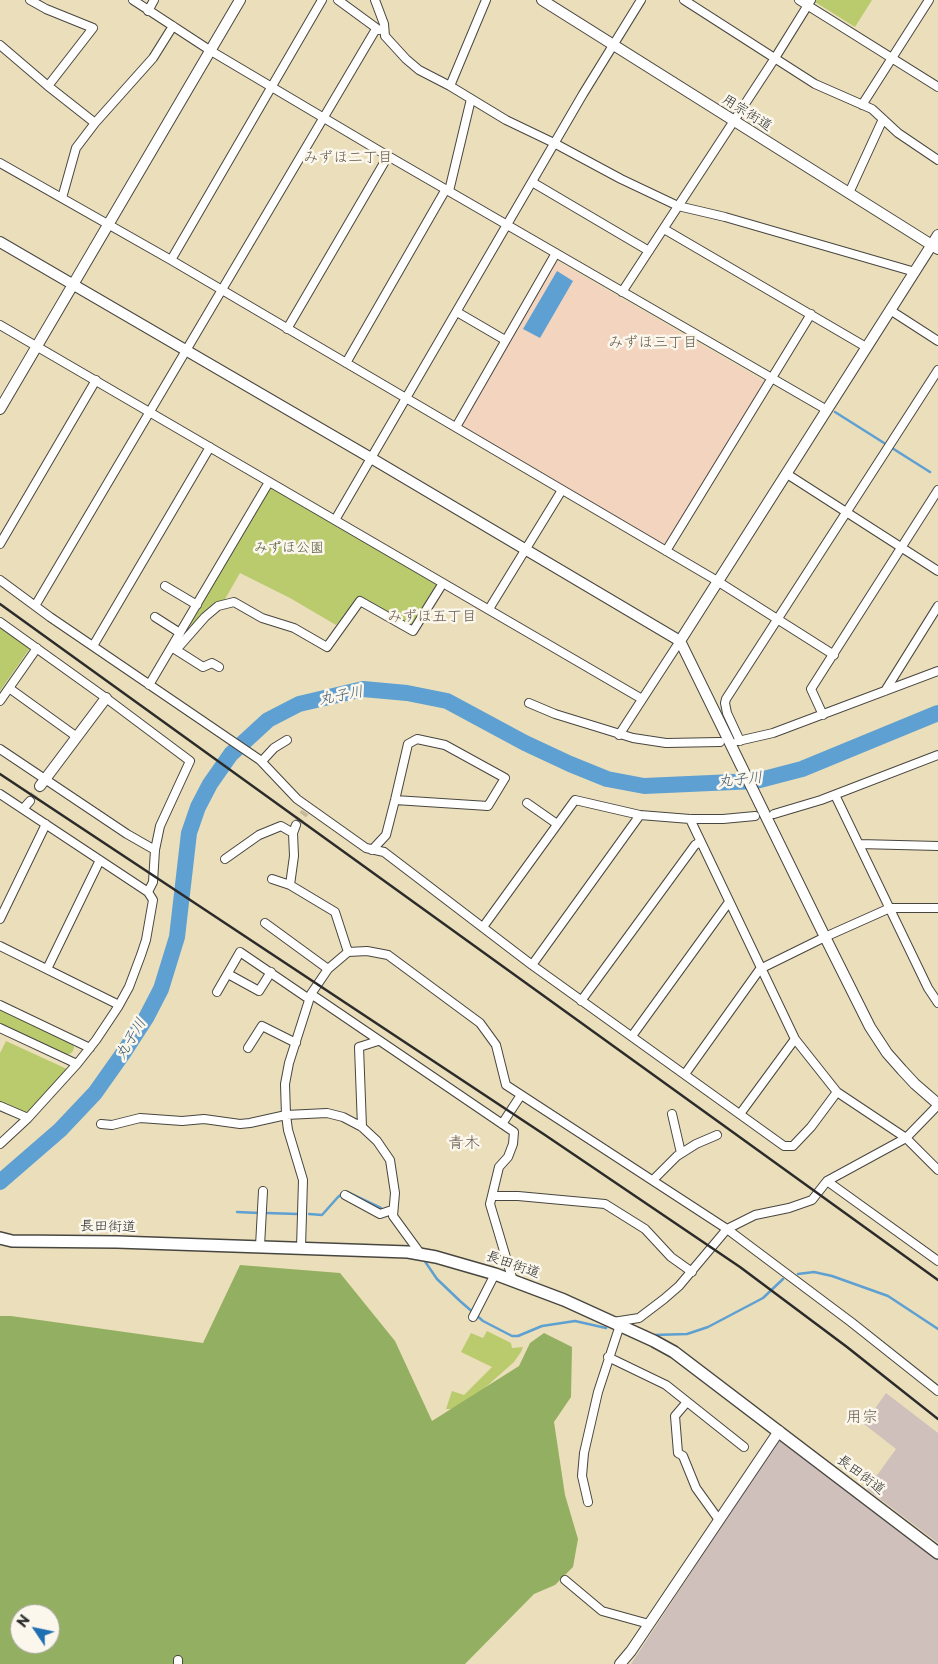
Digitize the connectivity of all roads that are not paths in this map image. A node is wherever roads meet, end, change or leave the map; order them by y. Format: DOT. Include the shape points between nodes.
graph roads {
  1 [pos="30,0"];
  2 [pos="133,0"];
  3 [pos="154,0"];
  4 [pos="240,0"];
  5 [pos="322,0"];
  6 [pos="338,0"];
  7 [pos="375,0"];
  8 [pos="486,0"];
  9 [pos="542,0"];
  10 [pos="641,0"];
  11 [pos="684,0"];
  12 [pos="798,0"];
  13 [pos="918,0"];
  14 [pos="928,2"];
  15 [pos="809,3"];
  16 [pos="148,11"];
  17 [pos="173,26"];
  18 [pos="376,29"];
  19 [pos="386,36"];
  20 [pos="0,45"];
  21 [pos="613,45"];
  22 [pos="211,51"];
  23 [pos="775,58"];
  24 [pos="892,59"];
  25 [pos="48,86"];
  26 [pos="272,86"];
  27 [pos="450,86"];
  28 [pos="938,87"];
  29 [pos="470,100"];
  30 [pos="862,105"];
  31 [pos="323,117"];
  32 [pos="883,119"];
  33 [pos="734,121"];
  34 [pos="95,123"];
  35 [pos="554,143"];
  36 [pos="388,156"];
  37 [pos="938,160"];
  38 [pos="0,162"];
  39 [pos="532,182"];
  40 [pos="448,190"];
  41 [pos="849,193"];
  42 [pos="62,198"];
  43 [pos="678,206"];
  44 [pos="108,224"];
  45 [pos="507,224"];
  46 [pos="664,229"];
  47 [pos="938,235"];
  48 [pos="0,242"];
  49 [pos="935,247"];
  50 [pos="649,251"];
  51 [pos="556,253"];
  52 [pos="171,260"];
  53 [pos="915,272"];
  54 [pos="73,285"];
  55 [pos="222,291"];
  56 [pos="622,292"];
  57 [pos="890,310"];
  58 [pos="457,312"];
  59 [pos="811,314"];
  60 [pos="0,324"];
  61 [pos="287,329"];
  62 [pos="505,340"];
  63 [pos="938,341"];
  64 [pos="38,346"];
  65 [pos="866,347"];
  66 [pos="187,351"];
  67 [pos="346,363"];
  68 [pos="938,370"];
  69 [pos="773,379"];
  70 [pos="96,380"];
  71 [pos="406,398"];
  72 [pos="0,409"];
  73 [pos="827,410"];
  74 [pos="150,412"];
  75 [pos="456,427"];
  76 [pos="210,447"];
  77 [pos="371,458"];
  78 [pos="787,474"];
  79 [pos="269,482"];
  80 [pos="562,490"];
  81 [pos="938,490"];
  82 [pos="847,513"];
  83 [pos="335,520"];
  84 [pos="0,544"];
  85 [pos="902,548"];
  86 [pos="524,550"];
  87 [pos="666,551"];
  88 [pos="938,571"];
  89 [pos="0,580"];
  90 [pos="718,581"];
  91 [pos="443,583"];
  92 [pos="165,586"];
  93 [pos="196,605"];
  94 [pos="35,606"];
  95 [pos="938,606"];
  96 [pos="489,609"];
  97 [pos="155,617"];
  98 [pos="778,618"];
  99 [pos="0,622"];
  100 [pos="180,633"];
  101 [pos="680,641"];
  102 [pos="93,646"];
  103 [pos="37,648"];
  104 [pos="174,648"];
  105 [pos="834,655"];
  106 [pos="219,667"];
  107 [pos="938,672"];
  108 [pos="149,685"];
  109 [pos="9,688"];
  110 [pos="884,691"];
  111 [pos="106,698"];
  112 [pos="642,699"];
  113 [pos="0,701"];
  114 [pos="529,703"];
  115 [pos="823,715"];
  116 [pos="619,735"];
  117 [pos="77,738"];
  118 [pos="288,740"];
  119 [pos="720,742"];
  120 [pos="0,749"];
  121 [pos="938,755"];
  122 [pos="261,760"];
  123 [pos="43,782"];
  124 [pos="0,794"];
  125 [pos="835,795"];
  126 [pos="395,800"];
  127 [pos="30,801"];
  128 [pos="527,803"];
  129 [pos="23,809"];
  130 [pos="774,814"];
  131 [pos="640,815"];
  132 [pos="755,816"];
  133 [pos="690,819"];
  134 [pos="46,824"];
  135 [pos="557,824"];
  136 [pos="700,842"];
  137 [pos="859,844"];
  138 [pos="938,846"];
  139 [pos="155,850"];
  140 [pos="372,850"];
  141 [pos="225,859"];
  142 [pos="100,860"];
  143 [pos="272,879"];
  144 [pos="290,885"];
  145 [pos="148,892"];
  146 [pos="729,902"];
  147 [pos="890,908"];
  148 [pos="938,908"];
  149 [pos="0,919"];
  150 [pos="265,923"];
  151 [pos="483,927"];
  152 [pos="825,938"];
  153 [pos="0,946"];
  154 [pos="348,952"];
  155 [pos="532,964"];
  156 [pos="48,969"];
  157 [pos="328,969"];
  158 [pos="760,969"];
  159 [pos="270,972"];
  160 [pos="228,974"];
  161 [pos="938,986"];
  162 [pos="217,992"];
  163 [pos="931,993"];
  164 [pos="310,997"];
  165 [pos="581,1000"];
  166 [pos="938,1003"];
  167 [pos="0,1005"];
  168 [pos="119,1005"];
  169 [pos="0,1028"];
  170 [pos="632,1036"];
  171 [pos="795,1039"];
  172 [pos="378,1041"];
  173 [pos="296,1043"];
  174 [pos="90,1048"];
  175 [pos="248,1048"];
  176 [pos="77,1064"];
  177 [pos="684,1074"];
  178 [pos="837,1092"];
  179 [pos="521,1095"];
  180 [pos="938,1105"];
  181 [pos="0,1106"];
  182 [pos="672,1114"];
  183 [pos="740,1114"];
  184 [pos="286,1115"];
  185 [pos="28,1118"];
  186 [pos="101,1124"];
  187 [pos="502,1124"];
  188 [pos="362,1128"];
  189 [pos="717,1135"];
  190 [pos="906,1138"];
  191 [pos="0,1144"];
  192 [pos="681,1153"];
  193 [pos="938,1170"];
  194 [pos="653,1180"];
  195 [pos="826,1181"];
  196 [pos="263,1191"];
  197 [pos="345,1195"];
  198 [pos="492,1196"];
  199 [pos="392,1210"];
  200 [pos="727,1229"];
  201 [pos="0,1238"];
  202 [pos="260,1246"];
  203 [pos="301,1248"];
  204 [pos="420,1254"];
  205 [pos="938,1261"];
  206 [pos="692,1272"];
  207 [pos="494,1274"];
  208 [pos="513,1280"];
  209 [pos="475,1314"];
  210 [pos="616,1323"];
  211 [pos="608,1357"];
  212 [pos="938,1391"];
  213 [pos="687,1402"];
  214 [pos="778,1431"];
  215 [pos="744,1447"];
  216 [pos="588,1502"];
  217 [pos="719,1520"];
  218 [pos="938,1553"];
  219 [pos="565,1580"];
  220 [pos="649,1624"];
  221 [pos="620,1664"];
  1 -- 25 [label="street" via="93,28"];
  2 -- 16 [label="street"];
  3 -- 16 [label="street"];
  4 -- 22 [label="street"];
  5 -- 26 [label="street"];
  6 -- 18 [label="street"];
  7 -- 19 [label="street"];
  8 -- 27 [label="street"];
  9 -- 21 [label="street, 用宗街道"];
  10 -- 21 [label="street"];
  11 -- 23 [label="street"];
  12 -- 15 [label="street"];
  13 -- 14 [label="street"];
  14 -- 24 [label="street"];
  15 -- 23 [label="street"];
  15 -- 24 [label="street"];
  16 -- 17 [label="street"];
  17 -- 22 [label="street"];
  17 -- 34 [label="street" via="153,58"];
  18 -- 19 [label="street"];
  18 -- 31 [label="street"];
  19 -- 27 [label="street" via="419,70"];
  20 -- 25 [label="street"];
  21 -- 33 [label="street, 用宗街道"];
  21 -- 35 [label="street"];
  22 -- 26 [label="street"];
  22 -- 44 [label="street"];
  23 -- 30 [label="street" via="815,84"];
  23 -- 33 [label="street"];
  24 -- 28 [label="street"];
  24 -- 30 [label="street"];
  25 -- 34 [label="street"];
  26 -- 31 [label="street"];
  26 -- 52 [label="street"];
  27 -- 29 [label="street"];
  29 -- 35 [label="street"];
  29 -- 40 [label="street"];
  30 -- 32 [label="street"];
  31 -- 36 [label="street"];
  31 -- 55 [label="street"];
  32 -- 37 [label="street"];
  32 -- 41 [label="street"];
  33 -- 41 [label="street, 用宗街道"];
  33 -- 43 [label="street"];
  34 -- 42 [label="street" via="76,148"];
  35 -- 39 [label="street"];
  35 -- 43 [label="street"];
  36 -- 40 [label="street"];
  36 -- 61 [label="street"];
  38 -- 42 [label="street"];
  39 -- 45 [label="street"];
  39 -- 50 [label="street"];
  40 -- 45 [label="street"];
  40 -- 67 [label="street"];
  41 -- 49 [label="street, 用宗街道"];
  42 -- 44 [label="street"];
  43 -- 46 [label="street"];
  43 -- 53 [label="street"];
  44 -- 52 [label="street"];
  44 -- 54 [label="street"];
  45 -- 51 [label="street"];
  45 -- 58 [label="street"];
  46 -- 50 [label="street"];
  46 -- 59 [label="street"];
  47 -- 49 [label="street"];
  48 -- 54 [label="street"];
  49 -- 53 [label="street"];
  50 -- 56 [label="street"];
  51 -- 56 [label="street"];
  51 -- 62 [label="street"];
  52 -- 55 [label="street"];
  53 -- 57 [label="street"];
  54 -- 64 [label="street"];
  54 -- 66 [label="street"];
  55 -- 61 [label="street"];
  55 -- 66 [label="street"];
  56 -- 69 [label="street"];
  57 -- 63 [label="street"];
  57 -- 65 [label="street"];
  58 -- 62 [label="street"];
  58 -- 71 [label="street"];
  59 -- 65 [label="street"];
  59 -- 69 [label="street"];
  60 -- 64 [label="street"];
  61 -- 67 [label="street"];
  62 -- 75 [label="street"];
  64 -- 70 [label="street"];
  64 -- 72 [label="street"];
  65 -- 73 [label="street"];
  66 -- 74 [label="street"];
  66 -- 77 [label="street"];
  67 -- 71 [label="street"];
  68 -- 82 [label="street"];
  69 -- 73 [label="street"];
  69 -- 87 [label="street"];
  70 -- 74 [label="street"];
  70 -- 84 [label="street"];
  71 -- 75 [label="street"];
  71 -- 77 [label="street"];
  73 -- 78 [label="street"];
  74 -- 76 [label="street"];
  74 -- 94 [label="street"];
  75 -- 80 [label="street"];
  76 -- 79 [label="street"];
  76 -- 102 [label="street"];
  77 -- 83 [label="street"];
  77 -- 86 [label="street"];
  78 -- 82 [label="street"];
  78 -- 90 [label="street"];
  79 -- 83 [label="street"];
  79 -- 93 [label="street"];
  80 -- 86 [label="street"];
  80 -- 87 [label="street"];
  81 -- 85 [label="street"];
  82 -- 85 [label="street"];
  82 -- 98 [label="street"];
  83 -- 91 [label="street"];
  85 -- 88 [label="street"];
  85 -- 105 [label="street"];
  86 -- 96 [label="street"];
  86 -- 101 [label="street"];
  87 -- 90 [label="street"];
  89 -- 94 [label="street"];
  90 -- 98 [label="street"];
  90 -- 101 [label="street"];
  91 -- 96 [label="street"];
  91 -- 104 [label="street" via="413,631 360,601 327,647 294,628 262,618 234,602 218,606"];
  92 -- 93 [label="street"];
  93 -- 100 [label="street"];
  94 -- 102 [label="street"];
  95 -- 110 [label="street"];
  96 -- 112 [label="street"];
  97 -- 100 [label="street"];
  98 -- 105 [label="street"];
  98 -- 115 [label="street" via="726,699 726,708 739,741"];
  99 -- 103 [label="street"];
  100 -- 104 [label="street"];
  101 -- 112 [label="street"];
  101 -- 152 [label="street"];
  102 -- 108 [label="street"];
  103 -- 109 [label="street"];
  103 -- 111 [label="street"];
  104 -- 106 [label="street" via="203,666 212,663"];
  104 -- 108 [label="street"];
  105 -- 115 [label="street" via="811,689"];
  107 -- 110 [label="street"];
  108 -- 122 [label="street"];
  109 -- 113 [label="street"];
  109 -- 117 [label="street"];
  110 -- 115 [label="street"];
  111 -- 117 [label="street"];
  111 -- 139 [label="street" via="190,761 160,826"];
  112 -- 116 [label="street"];
  114 -- 116 [label="street"];
  116 -- 119 [label="street" via="666,743"];
  117 -- 123 [label="street"];
  118 -- 122 [label="street"];
  120 -- 123 [label="street"];
  121 -- 125 [label="street"];
  122 -- 140 [label="street" via="307,810"];
  123 -- 139 [label="street"];
  124 -- 129 [label="street"];
  125 -- 130 [label="street"];
  125 -- 137 [label="street"];
  126 -- 126 [label="street" via="488,806 505,778 445,745 417,739 408,744"];
  126 -- 140 [label="street" via="386,835"];
  127 -- 129 [label="street"];
  128 -- 135 [label="street"];
  129 -- 134 [label="street"];
  131 -- 133 [label="street"];
  131 -- 135 [label="street" via="575,800"];
  131 -- 155 [label="street"];
  132 -- 133 [label="street"];
  133 -- 136 [label="street"];
  134 -- 142 [label="street"];
  134 -- 149 [label="street"];
  135 -- 151 [label="street"];
  136 -- 146 [label="street"];
  136 -- 165 [label="street"];
  137 -- 138 [label="street"];
  137 -- 147 [label="street"];
  139 -- 145 [label="street" via="153,882"];
  140 -- 151 [label="street" via="384,852"];
  141 -- 144 [label="street" via="259,835 281,826 294,829"];
  142 -- 145 [label="street"];
  142 -- 156 [label="street"];
  143 -- 144 [label="street"];
  144 -- 154 [label="street" via="335,912"];
  145 -- 168 [label="street" via="152,910 140,958"];
  146 -- 158 [label="street"];
  146 -- 170 [label="street"];
  147 -- 148 [label="street"];
  147 -- 152 [label="street"];
  147 -- 163 [label="street"];
  150 -- 157 [label="street"];
  151 -- 155 [label="street"];
  152 -- 158 [label="street"];
  152 -- 180 [label="street" via="870,1027 887,1053"];
  153 -- 156 [label="street"];
  154 -- 157 [label="street"];
  154 -- 179 [label="street" via="388,955 480,1023 496,1045 506,1085"];
  155 -- 165 [label="street"];
  156 -- 168 [label="street"];
  157 -- 164 [label="street"];
  158 -- 171 [label="street"];
  158 -- 177 [label="street"];
  159 -- 160 [label="street" via="259,991"];
  159 -- 160 [label="street" via="240,952"];
  159 -- 164 [label="street"];
  160 -- 162 [label="street"];
  161 -- 163 [label="street"];
  163 -- 166 [label="street"];
  164 -- 172 [label="street"];
  164 -- 173 [label="street"];
  165 -- 170 [label="street"];
  167 -- 174 [label="street"];
  168 -- 174 [label="street"];
  169 -- 176 [label="street"];
  170 -- 177 [label="street"];
  171 -- 178 [label="street"];
  171 -- 183 [label="street"];
  172 -- 187 [label="street"];
  172 -- 188 [label="street" via="360,1047"];
  173 -- 175 [label="street" via="262,1026"];
  173 -- 184 [label="street" via="285,1084"];
  174 -- 176 [label="street"];
  176 -- 185 [label="street"];
  177 -- 183 [label="street"];
  178 -- 183 [label="street" via="792,1146 784,1146"];
  178 -- 190 [label="street"];
  179 -- 187 [label="street"];
  179 -- 194 [label="street"];
  180 -- 190 [label="street"];
  181 -- 185 [label="street"];
  182 -- 192 [label="street"];
  184 -- 186 [label="street" via="240,1124 204,1118 182,1121 140,1118"];
  184 -- 188 [label="street" via="327,1113 343,1117"];
  184 -- 203 [label="street" via="303,1180"];
  185 -- 191 [label="street"];
  187 -- 198 [label="street" via="514,1132 508,1157 499,1167"];
  188 -- 199 [label="street" via="377,1141 390,1160 395,1193"];
  189 -- 192 [label="street"];
  190 -- 193 [label="street"];
  190 -- 195 [label="street"];
  192 -- 194 [label="street"];
  194 -- 200 [label="street"];
  195 -- 200 [label="street" via="812,1200 755,1215"];
  195 -- 205 [label="street"];
  196 -- 202 [label="street"];
  197 -- 199 [label="street" via="380,1214"];
  198 -- 206 [label="street" via="606,1204 645,1229 670,1256"];
  198 -- 208 [label="street" via="490,1204"];
  199 -- 204 [label="street" via="392,1216"];
  200 -- 206 [label="street"];
  200 -- 212 [label="street"];
  201 -- 202 [label="main road, 長田街道" via="12,1241"];
  202 -- 203 [label="main road, 長田街道"];
  203 -- 204 [label="main road, 長田街道"];
  204 -- 207 [label="main road, 長田街道"];
  206 -- 210 [label="street" via="680,1286 639,1318"];
  207 -- 208 [label="main road, 長田街道"];
  207 -- 209 [label="street"];
  208 -- 210 [label="main road, 長田街道"];
  210 -- 211 [label="street"];
  210 -- 214 [label="main road, 長田街道" via="674,1352"];
  211 -- 213 [label="street" via="656,1379"];
  211 -- 216 [label="street" via="584,1453 582,1476"];
  213 -- 215 [label="street"];
  213 -- 217 [label="street" via="675,1416 678,1453 683,1456 696,1488"];
  214 -- 217 [label="street"];
  214 -- 218 [label="main road, 長田街道"];
  217 -- 220 [label="street"];
  219 -- 220 [label="street" via="602,1610"];
  220 -- 221 [label="street"];
}
